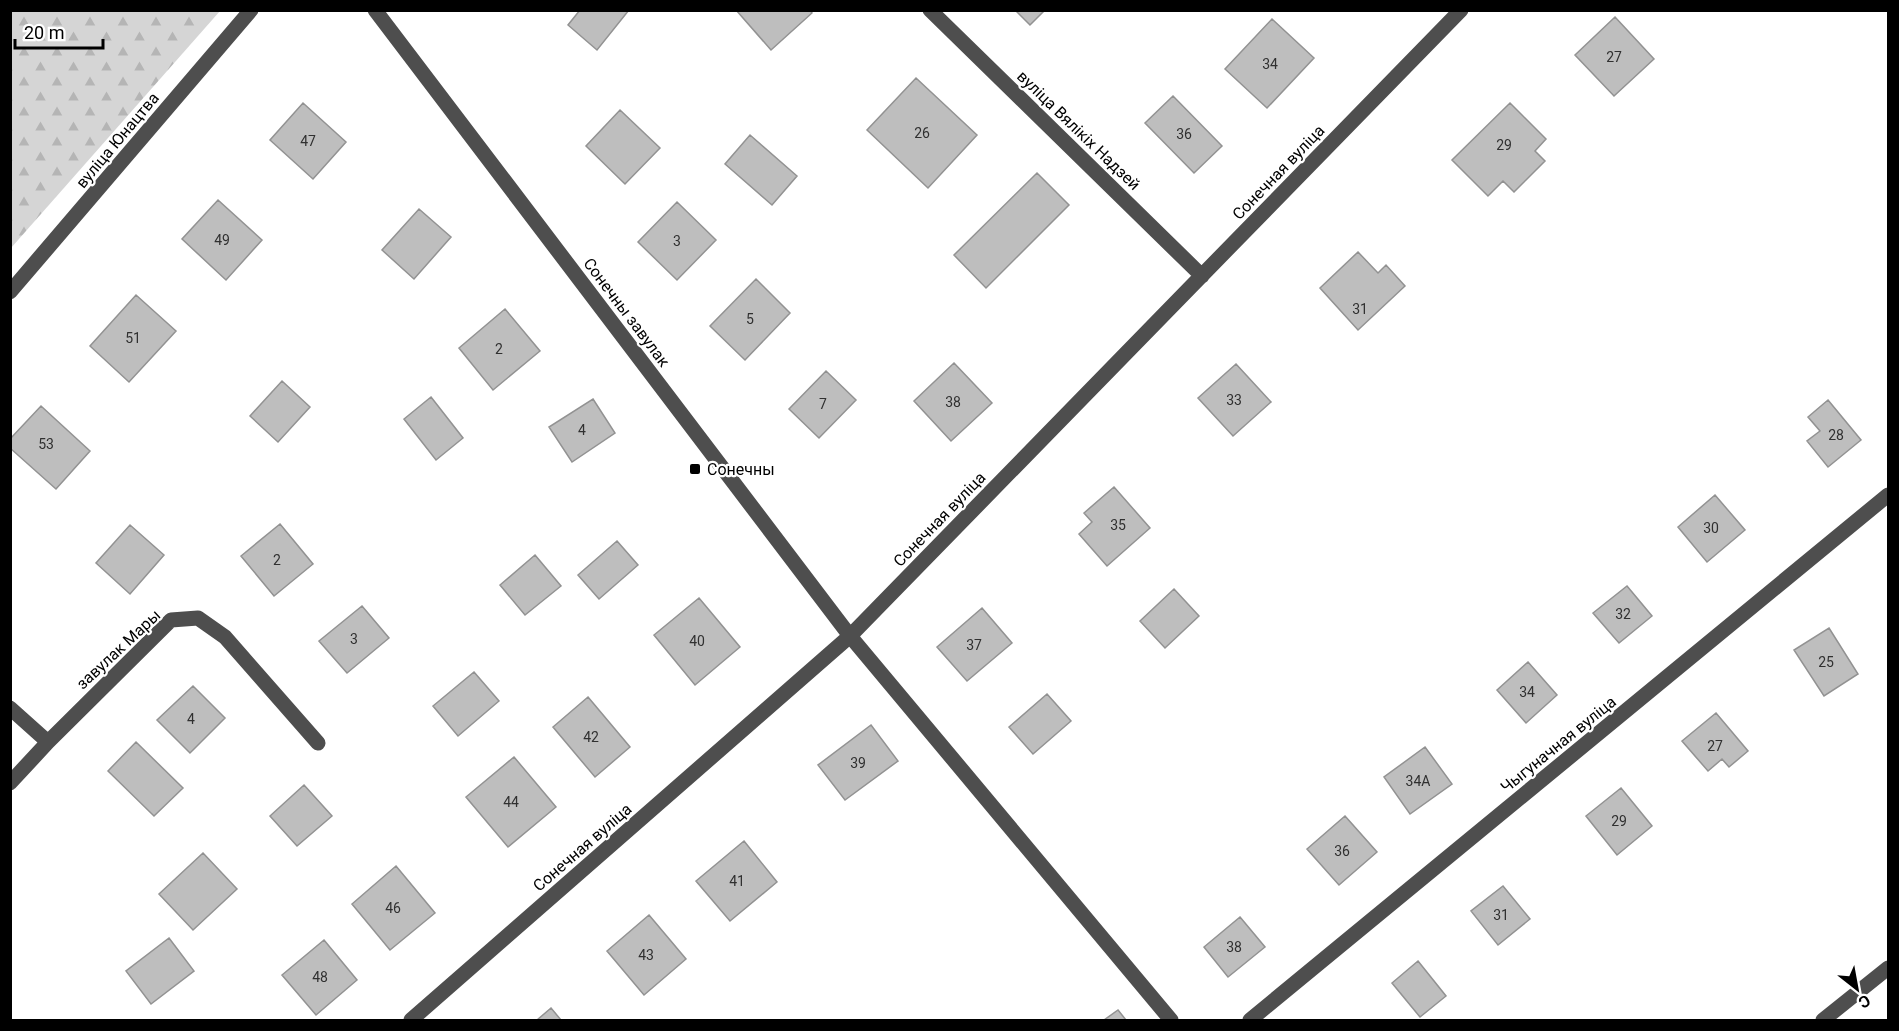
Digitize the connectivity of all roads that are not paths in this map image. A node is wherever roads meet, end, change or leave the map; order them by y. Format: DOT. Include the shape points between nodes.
graph roads {
  1 [pos="251,10"];
  2 [pos="375,10"];
  3 [pos="930,10"];
  4 [pos="1461,10"];
  5 [pos="1202,276"];
  6 [pos="10,292"];
  7 [pos="1888,495"];
  8 [pos="850,636"];
  9 [pos="10,708"];
  10 [pos="48,742"];
  11 [pos="318,743"];
  12 [pos="10,783"];
  13 [pos="1888,968"];
  14 [pos="411,1020"];
  15 [pos="1171,1020"];
  16 [pos="1250,1020"];
  17 [pos="1823,1020"];
  1 -- 6 [label="street, вуліца Юнацтва"];
  2 -- 8 [label="street, Сонечны завулак"];
  3 -- 5 [label="street, вуліца Вялікіх Надзей"];
  4 -- 5 [label="street, Сонечная вуліца"];
  5 -- 8 [label="street, Сонечная вуліца"];
  7 -- 16 [label="street, Чыгуначная вуліца"];
  8 -- 14 [label="street, Сонечная вуліца"];
  8 -- 15 [label="street, Сонечны завулак"];
  9 -- 10 [label="street"];
  10 -- 11 [label="street, завулак Мары" via="171,620 198,618 225,637"];
  10 -- 12 [label="street, завулак Мары"];
  13 -- 17 [label="street"];
}
